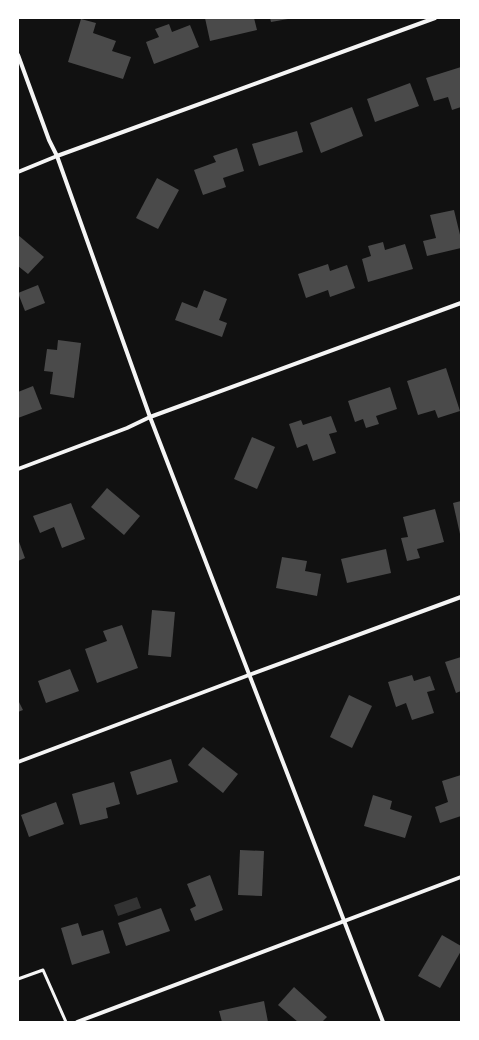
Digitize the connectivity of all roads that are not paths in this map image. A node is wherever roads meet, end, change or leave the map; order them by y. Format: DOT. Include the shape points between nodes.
graph roads {
  1 [pos="435,18"];
  2 [pos="18,55"];
  3 [pos="57,156"];
  4 [pos="18,172"];
  5 [pos="461,303"];
  6 [pos="150,417"];
  7 [pos="18,469"];
  8 [pos="461,597"];
  9 [pos="249,675"];
  10 [pos="18,762"];
  11 [pos="461,877"];
  12 [pos="344,921"];
  13 [pos="18,979"];
  14 [pos="66,1022"];
  15 [pos="77,1022"];
  16 [pos="383,1022"];
  1 -- 3 [label="street"];
  2 -- 3 [label="street"];
  3 -- 4 [label="street"];
  3 -- 6 [label="street"];
  5 -- 6 [label="street"];
  6 -- 7 [label="street" via="128,428"];
  6 -- 9 [label="street"];
  8 -- 9 [label="street"];
  9 -- 10 [label="street"];
  9 -- 12 [label="street"];
  11 -- 12 [label="street"];
  12 -- 15 [label="street"];
  12 -- 16 [label="street"];
  13 -- 14 [label="lane" via="43,970"];
}
